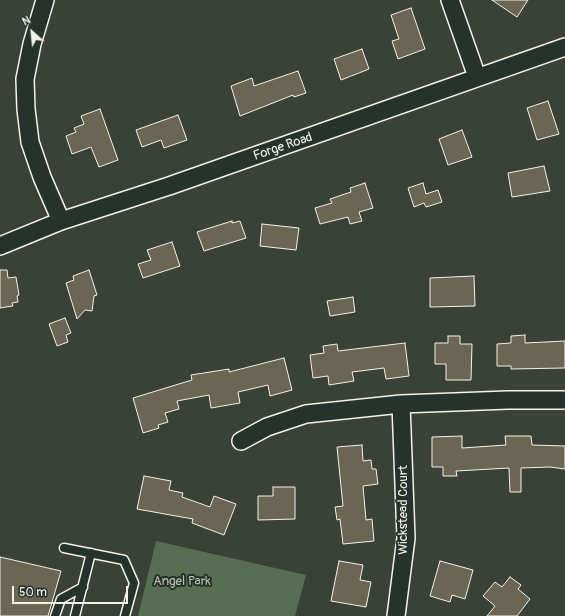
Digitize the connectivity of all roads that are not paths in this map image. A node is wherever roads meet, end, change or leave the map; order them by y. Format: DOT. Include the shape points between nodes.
graph roads {
  1 [pos="46,0"];
  2 [pos="450,0"];
  3 [pos="565,48"];
  4 [pos="477,77"];
  5 [pos="61,221"];
  6 [pos="0,246"];
  7 [pos="565,400"];
  8 [pos="401,404"];
  9 [pos="241,441"];
  10 [pos="64,548"];
  11 [pos="92,554"];
  12 [pos="83,587"];
  13 [pos="55,616"];
  14 [pos="75,616"];
  15 [pos="125,616"];
  16 [pos="396,616"];
  1 -- 5 [label="street" via="32,44 25,79 26,109 30,142"];
  2 -- 4 [label="street"];
  3 -- 4 [label="street, Forge Road"];
  4 -- 5 [label="street, Forge Road" via="169,186"];
  5 -- 6 [label="street, Forge Road"];
  7 -- 8 [label="street"];
  8 -- 9 [label="street" via="306,414 267,427"];
  8 -- 16 [label="street, Wickstead Court" via="406,538"];
  10 -- 11 [label="lane"];
  11 -- 12 [label="lane"];
  11 -- 15 [label="lane" via="124,560 134,583"];
  12 -- 13 [label="lane" via="60,599"];
  12 -- 14 [label="lane"];
}
